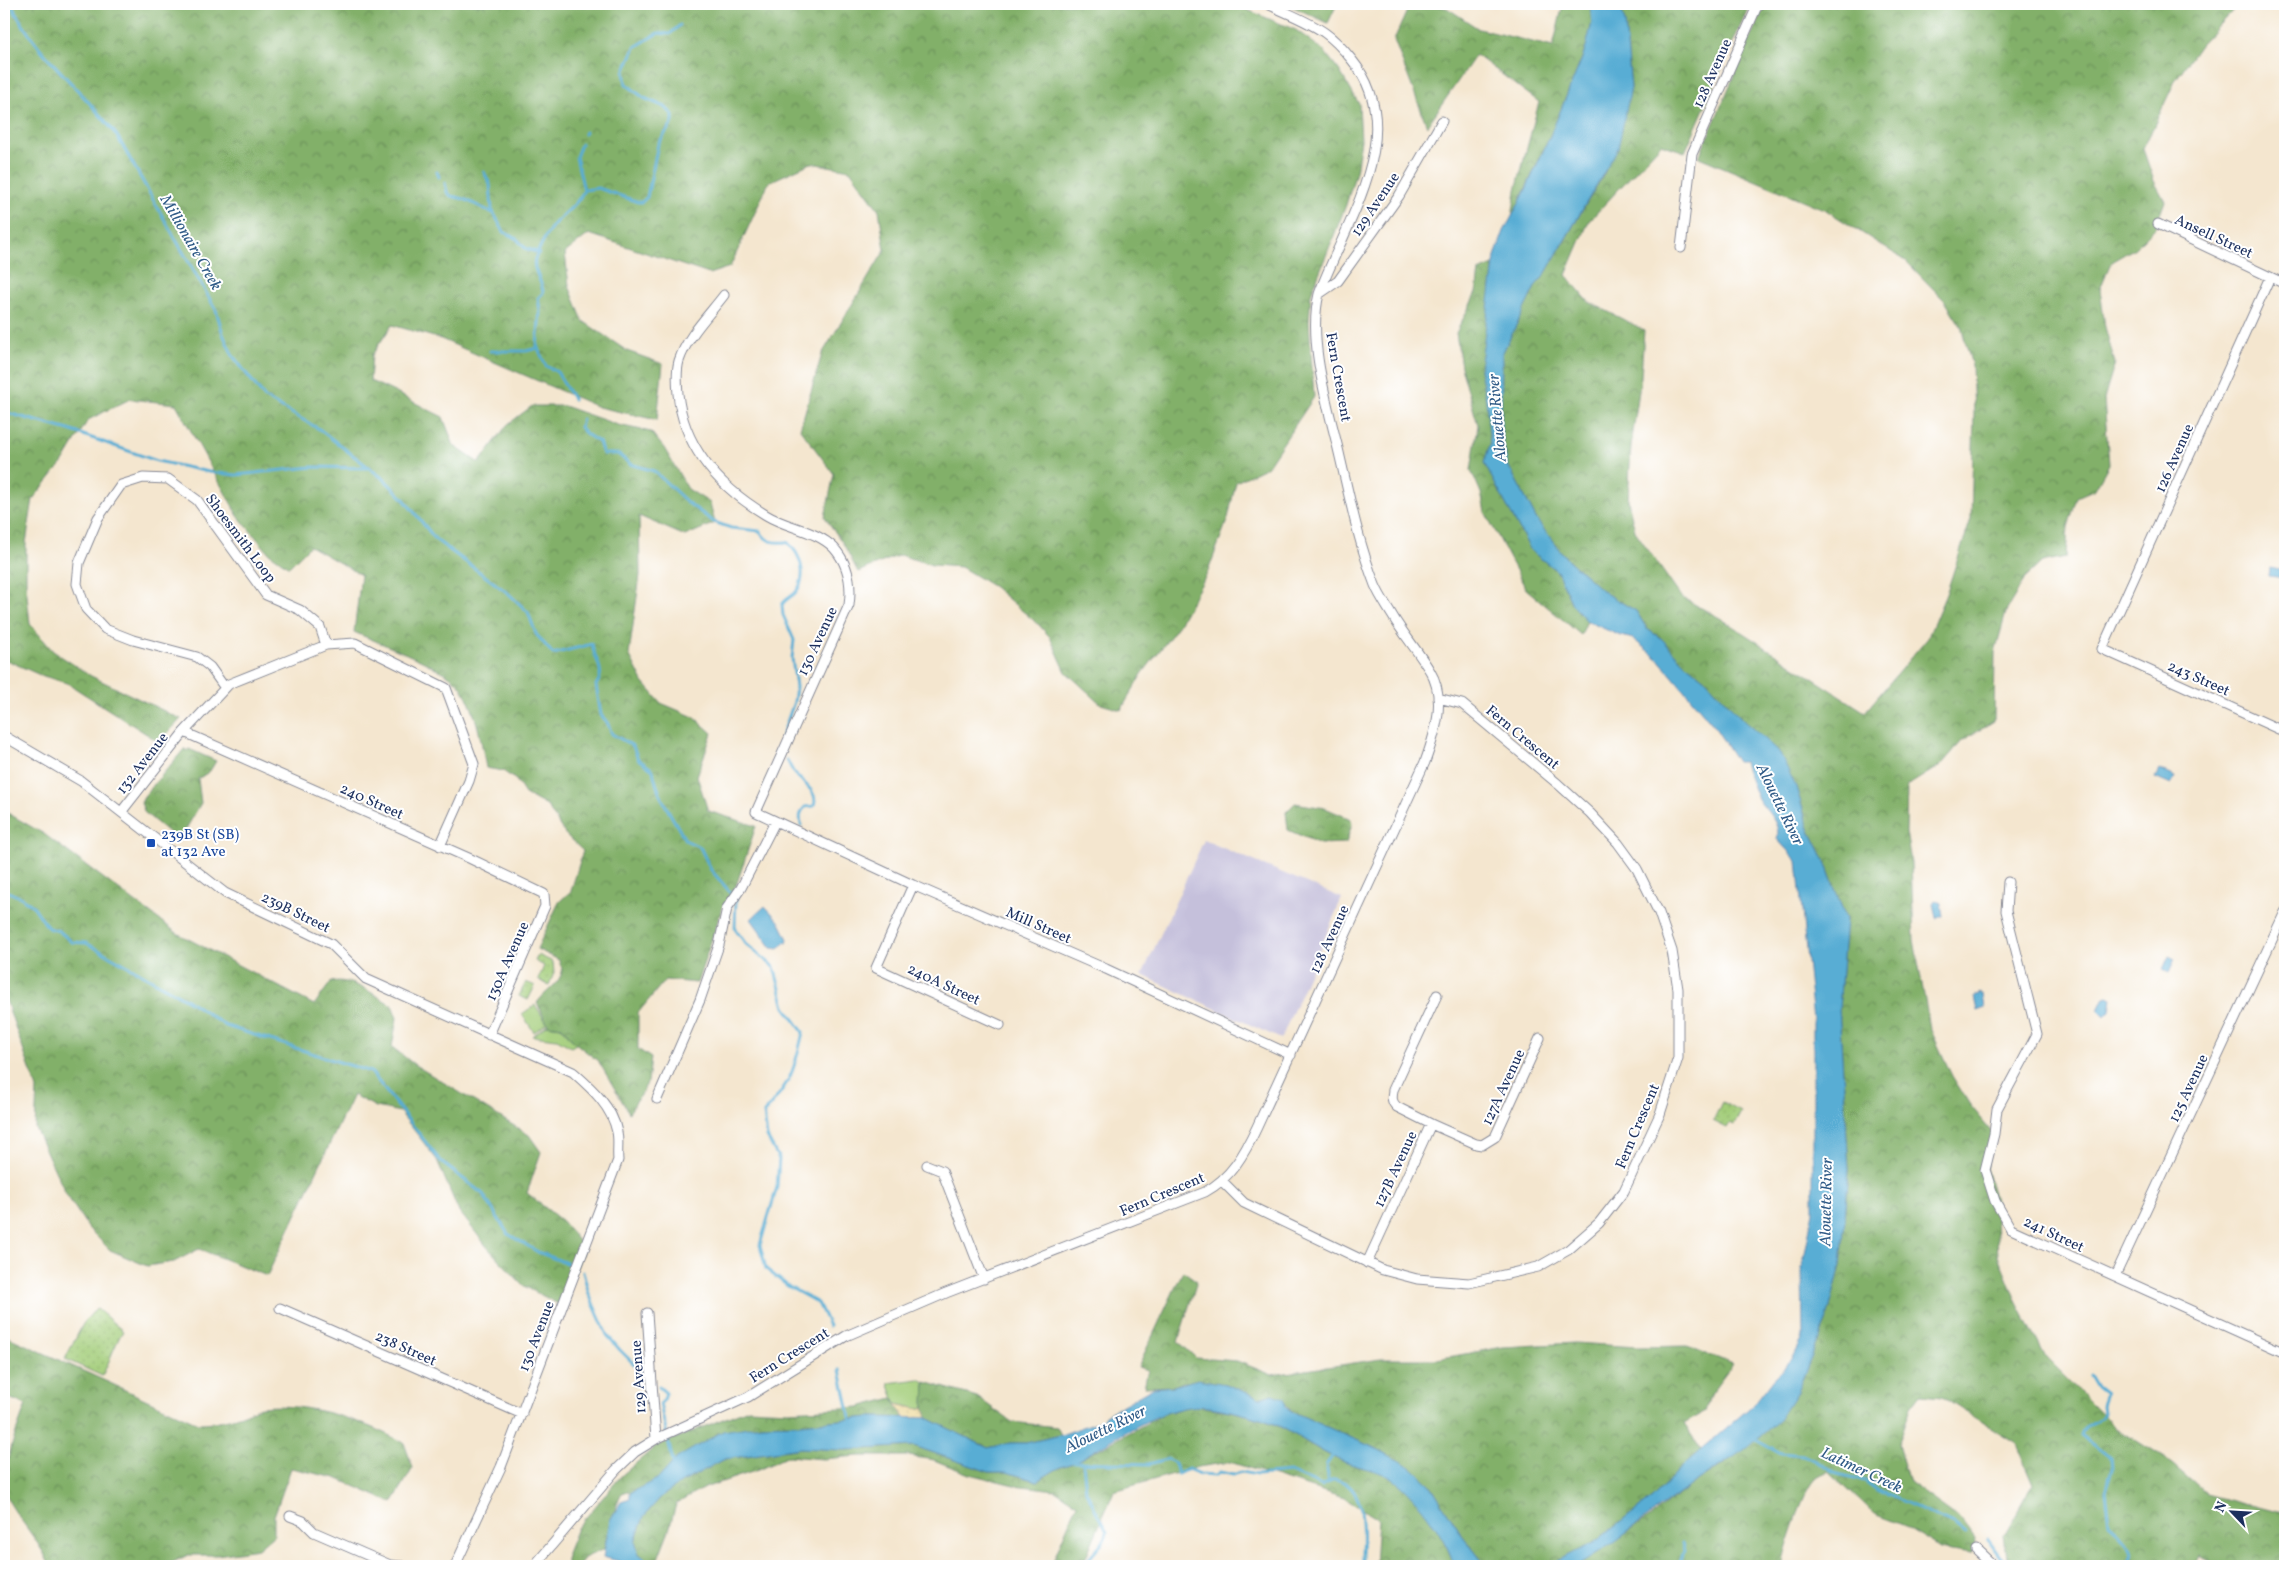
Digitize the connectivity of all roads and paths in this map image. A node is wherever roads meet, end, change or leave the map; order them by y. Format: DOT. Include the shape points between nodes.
graph roads {
  1 [pos="1268,4"];
  2 [pos="1758,4"];
  3 [pos="1442,121"];
  4 [pos="2158,224"];
  5 [pos="1681,248"];
  6 [pos="2270,277"];
  7 [pos="2285,284"];
  8 [pos="1319,294"];
  9 [pos="724,295"];
  10 [pos="326,645"];
  11 [pos="2102,650"];
  12 [pos="225,688"];
  13 [pos="1438,698"];
  14 [pos="184,732"];
  15 [pos="2285,732"];
  16 [pos="4,736"];
  17 [pos="122,811"];
  18 [pos="775,822"];
  19 [pos="440,846"];
  20 [pos="2008,882"];
  21 [pos="913,885"];
  22 [pos="546,898"];
  23 [pos="2285,912"];
  24 [pos="1437,995"];
  25 [pos="1000,1025"];
  26 [pos="490,1035"];
  27 [pos="1540,1038"];
  28 [pos="1291,1055"];
  29 [pos="657,1099"];
  30 [pos="608,1110"];
  31 [pos="1431,1124"];
  32 [pos="927,1165"];
  33 [pos="1222,1181"];
  34 [pos="1367,1263"];
  35 [pos="2115,1276"];
  36 [pos="984,1279"];
  37 [pos="280,1308"];
  38 [pos="647,1313"];
  39 [pos="2285,1353"];
  40 [pos="522,1414"];
  41 [pos="658,1439"];
  42 [pos="290,1516"];
  43 [pos="1976,1550"];
  44 [pos="402,1566"];
  45 [pos="455,1566"];
  46 [pos="534,1566"];
  47 [pos="1993,1566"];
  1 -- 8 [label="street, Fern Crescent" via="1326,33 1345,51 1359,68 1371,92 1377,122 1373,158 1363,193"];
  2 -- 5 [label="street, 128 Avenue" via="1692,154"];
  3 -- 8 [label="street, 129 Avenue" via="1399,196 1338,281"];
  4 -- 6 [label="street, Ansell Street"];
  6 -- 7 [label="street, Ansell Street"];
  6 -- 11 [label="street, 126 Avenue"];
  8 -- 13 [label="street, Fern Crescent" via="1316,324 1323,381 1358,535 1375,587 1431,672"];
  9 -- 18 [label="street, 130 Avenue" via="690,339 679,362 676,380 686,432 718,480 767,516 827,543 845,564 850,582 849,605 756,812"];
  10 -- 12 [label="street, 132 Avenue"];
  10 -- 12 [label="street, Shoesmith Loop" via="320,627 300,610 266,595 197,500 168,479 143,478 122,485 98,518 79,563 77,584 86,609 105,629 197,657 210,667"];
  10 -- 19 [label="street, 132 Avenue" via="355,643 446,688 474,764"];
  11 -- 15 [label="street, 243 Street"];
  12 -- 14 [label="street, 132 Avenue"];
  13 -- 28 [label="street, 128 Avenue" via="1437,721 1425,762"];
  13 -- 34 [label="street, Fern Crescent" via="1462,704 1558,784 1618,843 1637,870 1659,913 1672,951 1678,990 1678,1058 1660,1114 1624,1191 1598,1224 1568,1250 1538,1267 1469,1283 1417,1280"];
  14 -- 17 [label="street, 132 Avenue"];
  14 -- 19 [label="street, 240 Street"];
  16 -- 17 [label="street, 239B Street" via="81,781"];
  17 -- 26 [label="street, 239B Street" via="225,893 331,944 366,979"];
  18 -- 21 [label="street, Mill Street"];
  18 -- 29 [label="street" via="741,888 729,903 719,946 700,1000"];
  19 -- 22 [label="street, 240 Street" via="535,888"];
  20 -- 35 [label="street, 241 Street" via="2006,911 2037,1034 1997,1109 1985,1170 1995,1201 2011,1229"];
  21 -- 25 [label="street, 240A Street" via="876,968"];
  21 -- 28 [label="street, Mill Street" via="1106,969"];
  22 -- 26 [label="street, 130A Avenue" via="546,906"];
  23 -- 35 [label="street, 125 Avenue"];
  24 -- 31 [label="street, 127B Avenue" via="1392,1097 1397,1107"];
  26 -- 30 [label="street, 239B Street" via="573,1072 594,1090"];
  27 -- 31 [label="street, 127A Avenue" via="1495,1137 1489,1142 1476,1144"];
  28 -- 33 [label="street, 128 Avenue" via="1246,1151"];
  30 -- 40 [label="street, 130 Avenue" via="617,1132 618,1160"];
  31 -- 34 [label="street, 127B Avenue"];
  32 -- 36 [label="street" via="942,1171"];
  33 -- 34 [label="street, Fern Crescent" via="1244,1202"];
  33 -- 36 [label="street, Fern Crescent" via="1193,1198"];
  35 -- 39 [label="street, 241 Street"];
  36 -- 41 [label="street, Fern Crescent" via="846,1336 748,1397"];
  37 -- 40 [label="street, 238 Street"];
  38 -- 41 [label="street, 129 Avenue"];
  40 -- 45 [label="street, 130 Avenue"];
  41 -- 46 [label="street, Fern Crescent" via="635,1452 611,1475"];
  42 -- 44 [label="street" via="303,1521 314,1532 390,1565"];
  43 -- 47 [label="street"];
}
